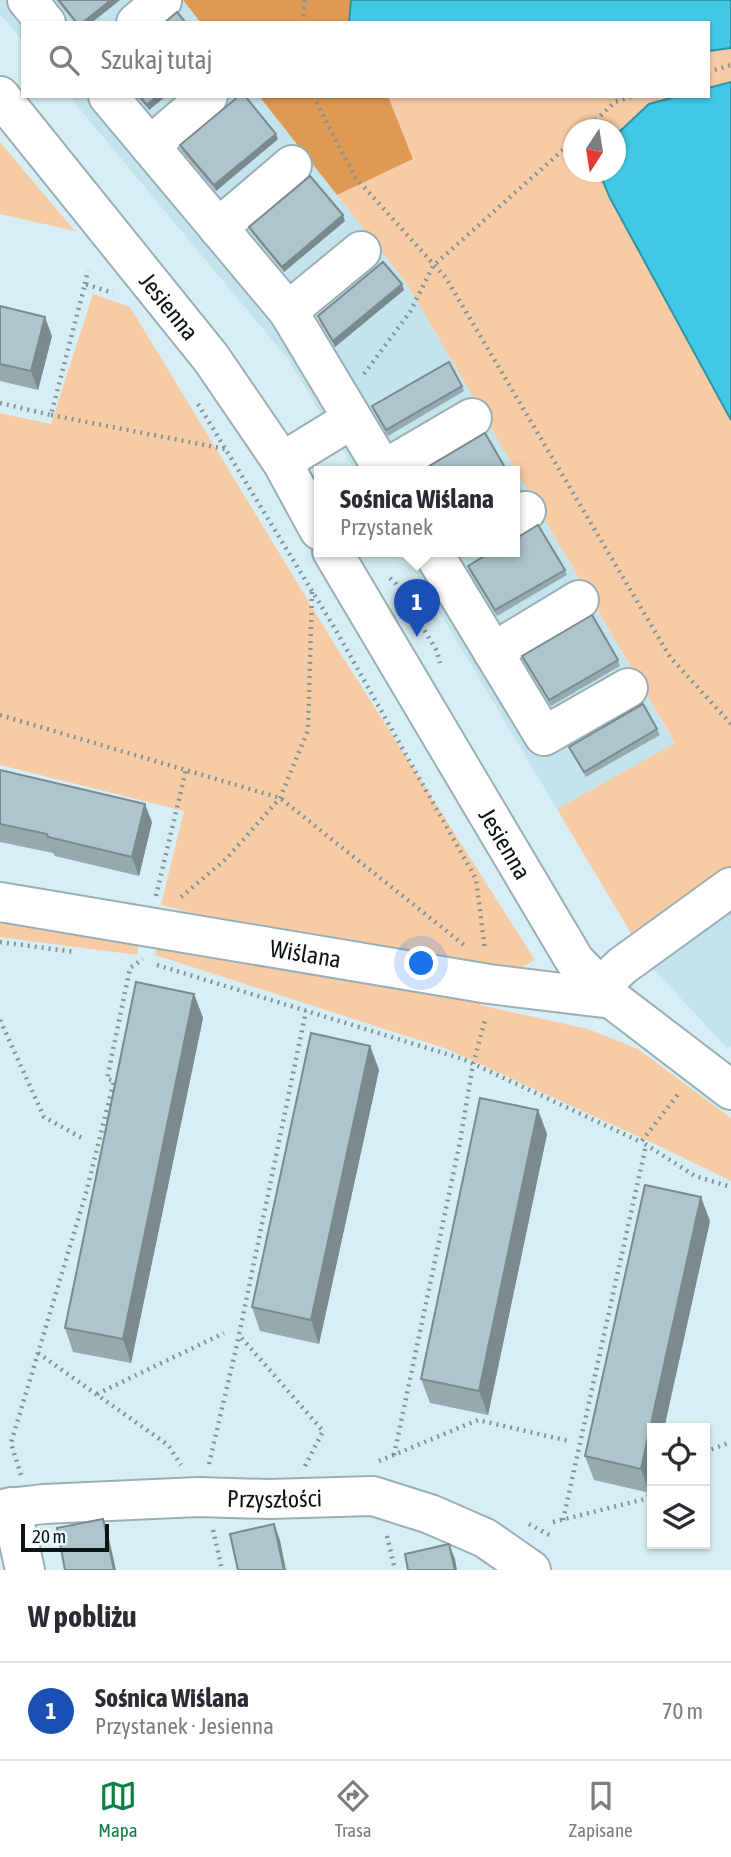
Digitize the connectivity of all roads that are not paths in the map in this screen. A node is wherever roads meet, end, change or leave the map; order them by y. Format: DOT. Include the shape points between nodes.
graph roads {
  1 [pos="27,0"];
  2 [pos="44,21"];
  3 [pos="0,96"];
  4 [pos="110,98"];
  5 [pos="206,98"];
  6 [pos="150,146"];
  7 [pos="292,164"];
  8 [pos="218,228"];
  9 [pos="361,251"];
  10 [pos="288,311"];
  11 [pos="348,411"];
  12 [pos="472,418"];
  13 [pos="282,462"];
  14 [pos="382,466"];
  15 [pos="391,466"];
  16 [pos="314,521"];
  17 [pos="336,557"];
  18 [pos="443,557"];
  19 [pos="579,600"];
  20 [pos="493,652"];
  21 [pos="628,688"];
  22 [pos="731,887"];
  23 [pos="0,902"];
  24 [pos="606,993"];
  25 [pos="731,1090"];
  26 [pos="18,1507"];
  27 [pos="25,1570"];
  28 [pos="531,1570"];
  1 -- 2 [label="street"];
  3 -- 13 [label="street, Jesienna" via="211,358"];
  4 -- 6 [label="street"];
  5 -- 6 [label="street"];
  6 -- 8 [label="street"];
  7 -- 8 [label="street"];
  8 -- 10 [label="street"];
  9 -- 10 [label="street"];
  10 -- 11 [label="street"];
  11 -- 13 [label="street"];
  11 -- 14 [label="street"];
  12 -- 15 [label="street"];
  13 -- 16 [label="street, Jesienna"];
  17 -- 24 [label="street, Jesienna" via="575,961"];
  18 -- 20 [label="street"];
  19 -- 20 [label="street"];
  20 -- 21 [label="street" via="544,736"];
  22 -- 24 [label="street" via="622,966"];
  23 -- 24 [label="street, Wiślana" via="146,945"];
  24 -- 25 [label="street, Jesienna"];
  26 -- 27 [label="street"];
  26 -- 28 [label="street, Przyszłości" via="198,1497 373,1496 485,1538"];
}
